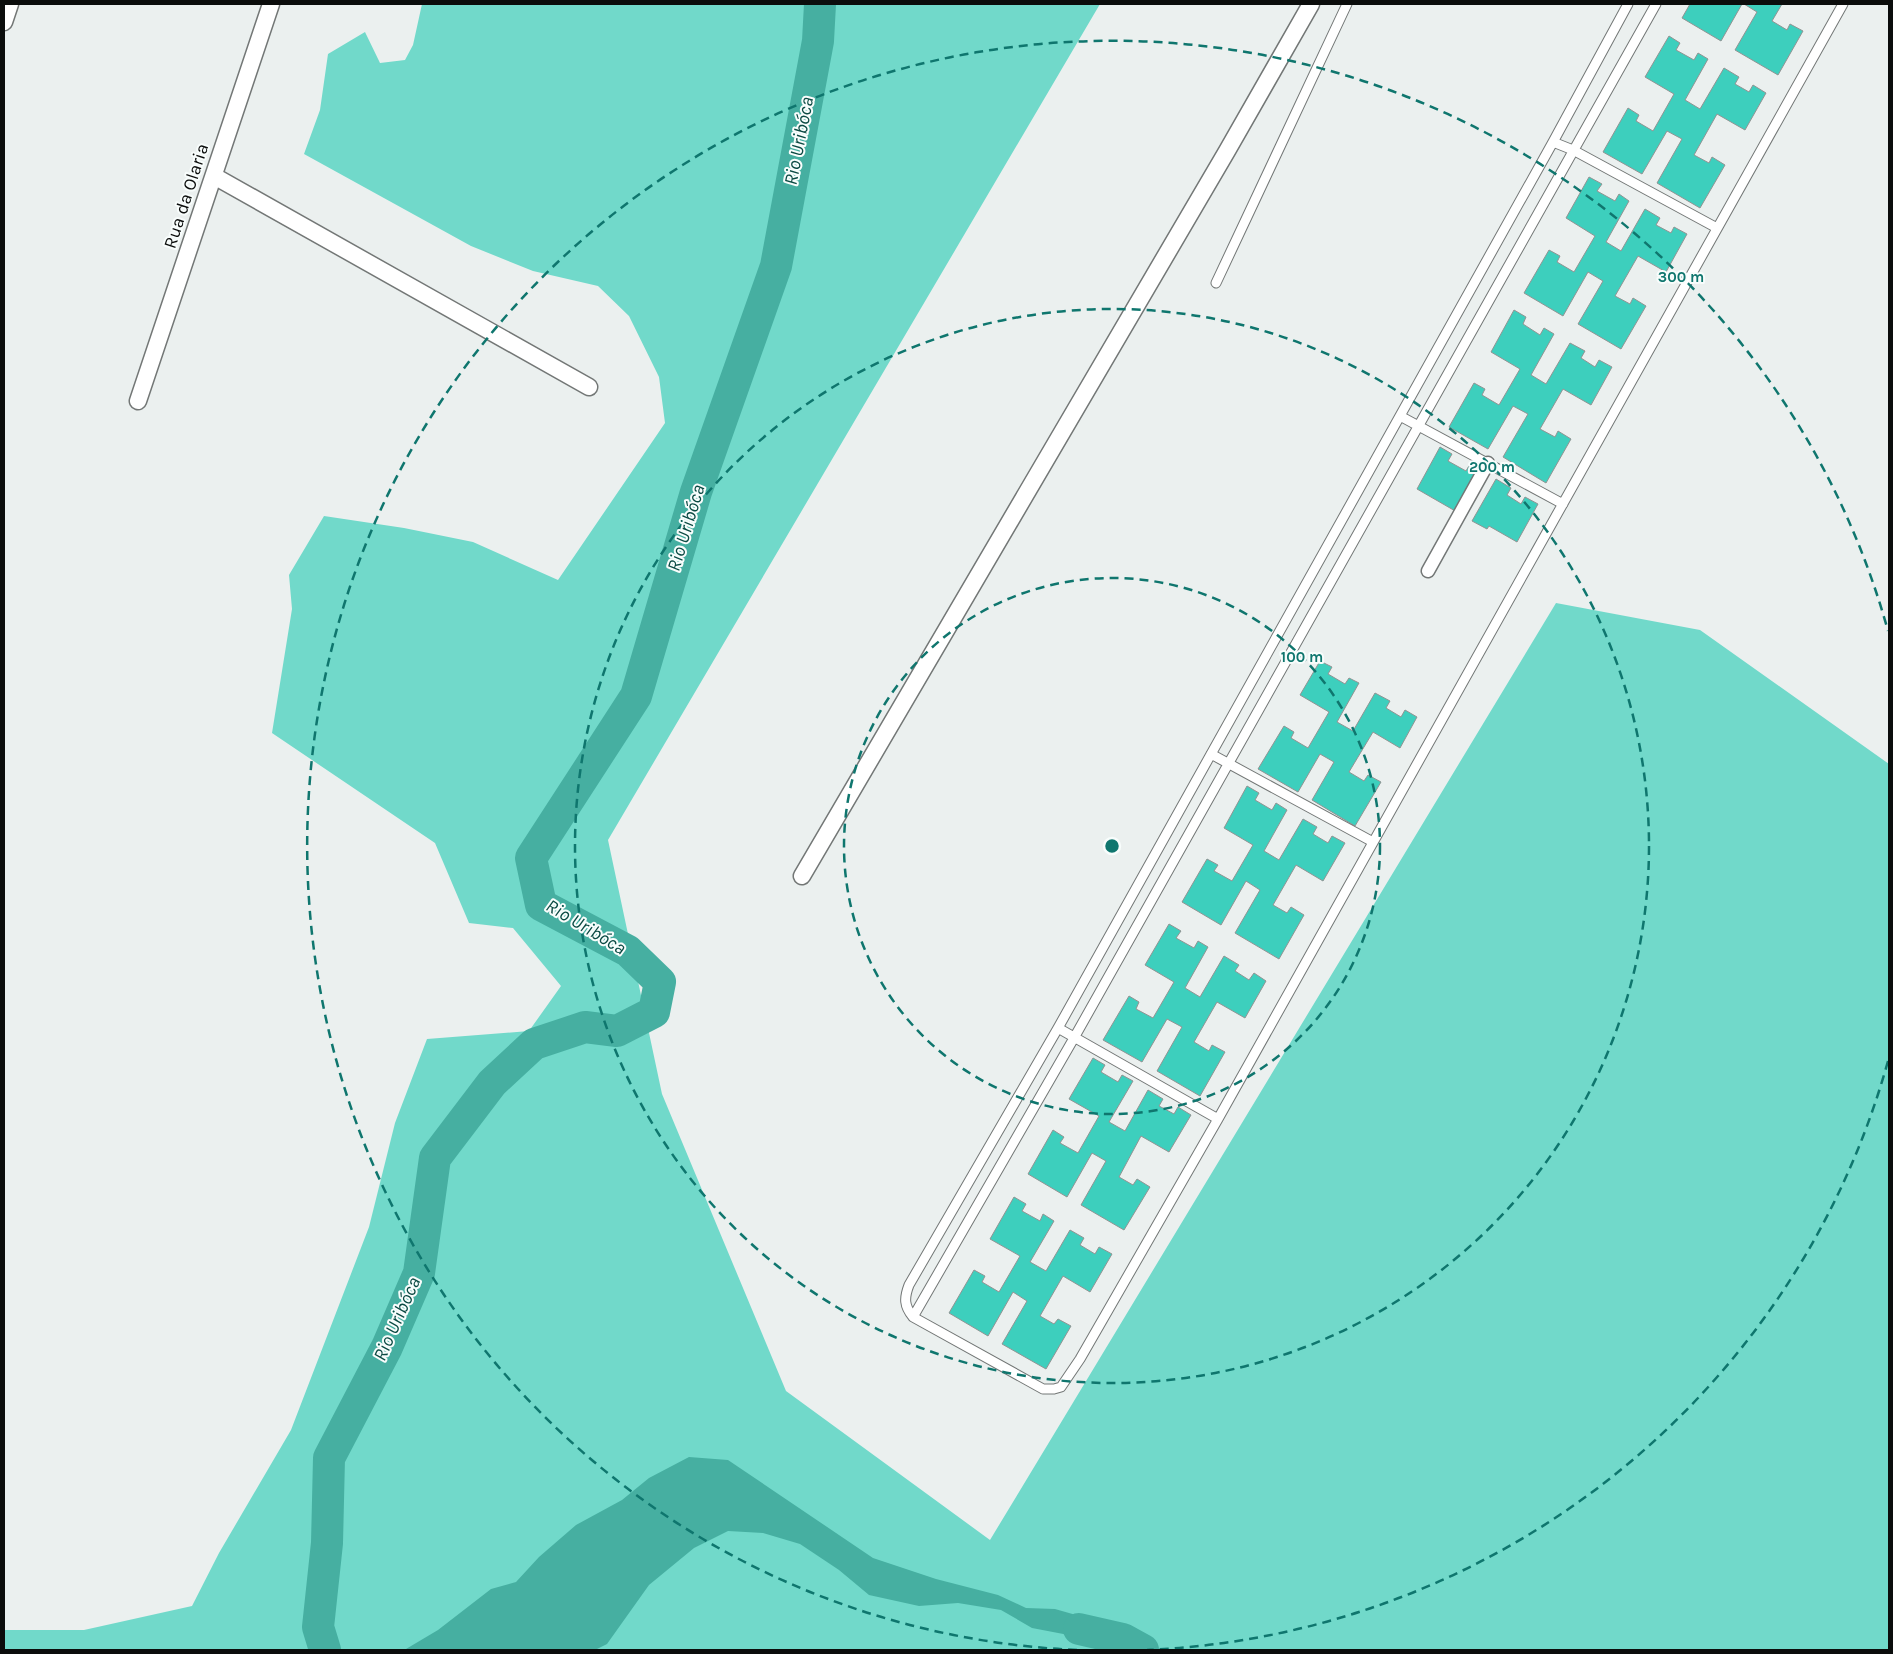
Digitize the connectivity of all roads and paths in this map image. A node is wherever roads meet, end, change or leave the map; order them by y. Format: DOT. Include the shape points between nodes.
graph roads {
  1 [pos="10,4"];
  2 [pos="271,4"];
  3 [pos="1310,4"];
  4 [pos="1347,4"];
  5 [pos="1628,4"];
  6 [pos="1656,4"];
  7 [pos="1843,4"];
  8 [pos="4,22"];
  9 [pos="1554,142"];
  10 [pos="1573,150"];
  11 [pos="214,176"];
  12 [pos="1718,228"];
  13 [pos="1216,282"];
  14 [pos="589,387"];
  15 [pos="138,401"];
  16 [pos="1400,416"];
  17 [pos="1418,426"];
  18 [pos="1488,464"];
  19 [pos="1563,504"];
  20 [pos="1428,571"];
  21 [pos="1211,754"];
  22 [pos="1228,764"];
  23 [pos="1373,842"];
  24 [pos="802,876"];
  25 [pos="1058,1028"];
  26 [pos="1074,1038"];
  27 [pos="1218,1119"];
  28 [pos="913,1317"];
  1 -- 8 [label="street"];
  2 -- 11 [label="street, Rua da Olaria"];
  3 -- 24 [label="street"];
  4 -- 13 [label="lane"];
  5 -- 9 [label="lane"];
  6 -- 10 [label="lane"];
  7 -- 12 [label="lane"];
  9 -- 10 [label="lane"];
  9 -- 16 [label="lane"];
  10 -- 12 [label="lane"];
  10 -- 17 [label="lane"];
  11 -- 14 [label="street"];
  11 -- 15 [label="street, Rua da Olaria"];
  12 -- 19 [label="lane"];
  16 -- 17 [label="lane"];
  16 -- 21 [label="lane"];
  17 -- 18 [label="lane"];
  17 -- 22 [label="lane"];
  18 -- 19 [label="lane"];
  18 -- 20 [label="street"];
  19 -- 23 [label="lane"];
  21 -- 22 [label="lane"];
  21 -- 25 [label="lane"];
  22 -- 23 [label="lane"];
  22 -- 26 [label="lane"];
  23 -- 27 [label="lane"];
  25 -- 26 [label="lane"];
  25 -- 28 [label="lane" via="909,1284 904,1296"];
  26 -- 27 [label="lane"];
  26 -- 28 [label="lane"];
  27 -- 28 [label="lane" via="1061,1387 1043,1389"];
}
